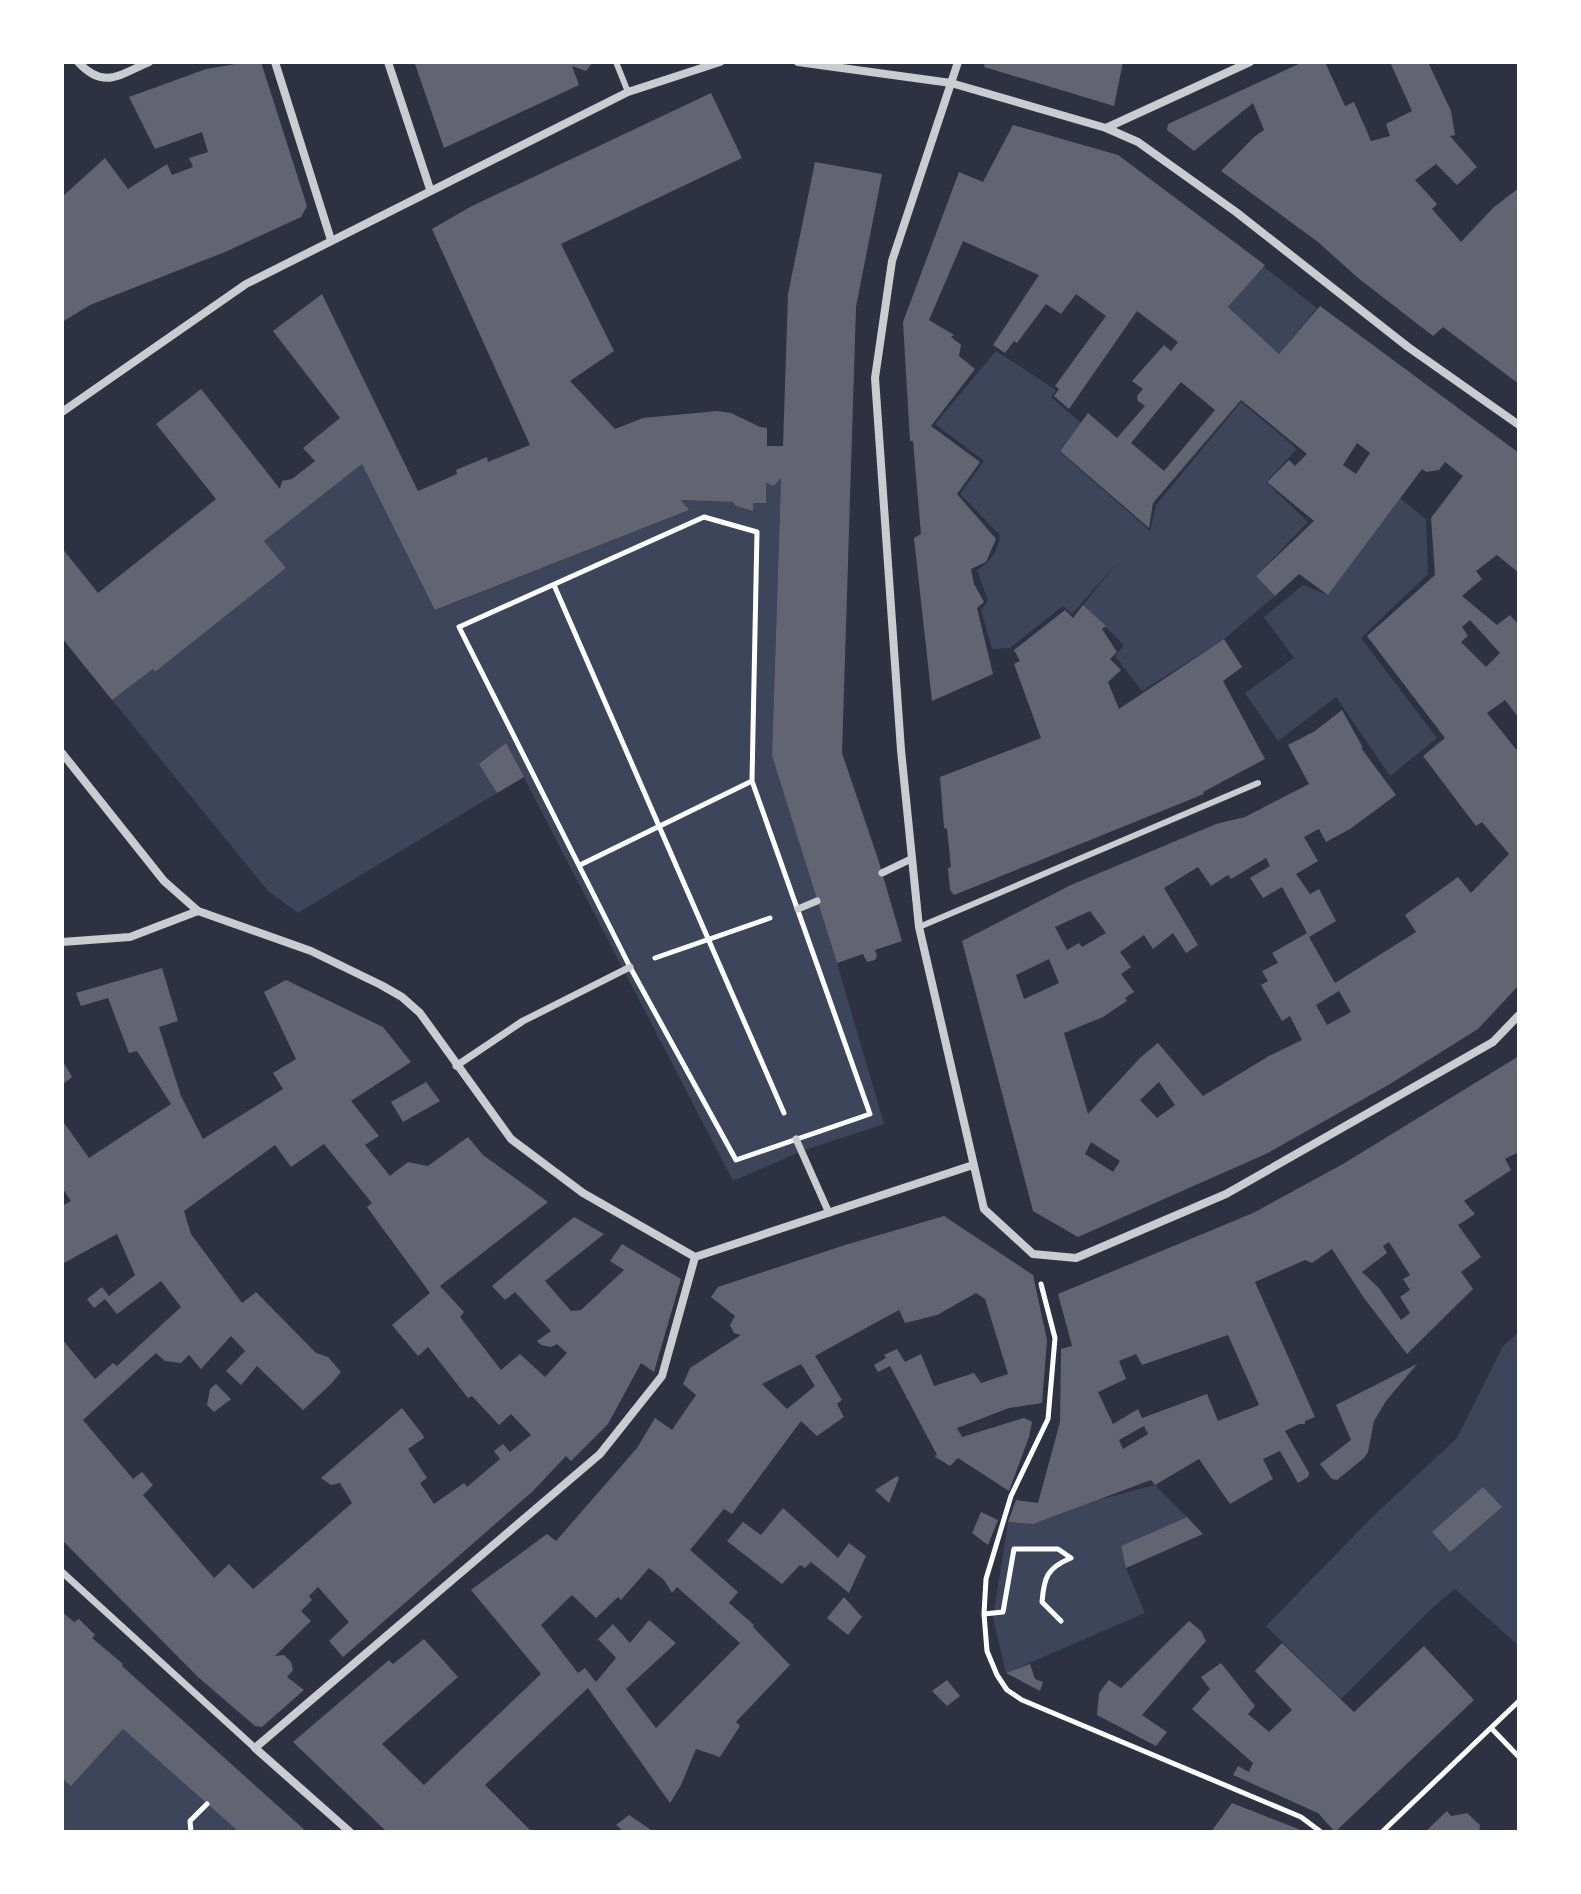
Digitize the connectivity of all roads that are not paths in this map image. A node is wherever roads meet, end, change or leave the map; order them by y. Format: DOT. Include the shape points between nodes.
graph roads {
  1 [pos="78,62"];
  2 [pos="149,62"];
  3 [pos="275,62"];
  4 [pos="388,62"];
  5 [pos="616,62"];
  6 [pos="720,62"];
  7 [pos="798,62"];
  8 [pos="958,62"];
  9 [pos="1250,62"];
  10 [pos="951,83"];
  11 [pos="628,92"];
  12 [pos="1106,128"];
  13 [pos="430,189"];
  14 [pos="331,240"];
  15 [pos="62,412"];
  16 [pos="1519,425"];
  17 [pos="62,753"];
  18 [pos="1258,783"];
  19 [pos="911,859"];
  20 [pos="882,873"];
  21 [pos="817,901"];
  22 [pos="798,909"];
  23 [pos="198,911"];
  24 [pos="919,927"];
  25 [pos="62,942"];
  26 [pos="630,967"];
  27 [pos="1519,1015"];
  28 [pos="456,1066"];
  29 [pos="796,1139"];
  30 [pos="973,1165"];
  31 [pos="829,1213"];
  32 [pos="695,1257"];
  33 [pos="62,1572"];
  34 [pos="255,1748"];
  35 [pos="350,1832"];
  1 -- 2 [label="street" via="97,79 111,79"];
  3 -- 14 [label="street"];
  4 -- 13 [label="street"];
  5 -- 11 [label="lane"];
  6 -- 11 [label="street"];
  7 -- 10 [label="street"];
  8 -- 10 [label="street"];
  9 -- 12 [label="street"];
  10 -- 12 [label="street"];
  10 -- 19 [label="street" via="892,261 875,378"];
  11 -- 13 [label="street"];
  12 -- 16 [label="street" via="1179,170 1408,347"];
  13 -- 14 [label="street"];
  14 -- 15 [label="street" via="246,284"];
  17 -- 23 [label="street" via="164,881"];
  18 -- 24 [label="lane"];
  19 -- 20 [label="street"];
  19 -- 24 [label="street"];
  21 -- 22 [label="street"];
  23 -- 25 [label="street" via="130,937"];
  23 -- 28 [label="street" via="311,951 402,997 420,1013"];
  24 -- 30 [label="street"];
  26 -- 28 [label="street" via="523,1021"];
  27 -- 30 [label="street" via="1493,1042 1226,1194 1076,1258 1033,1254 984,1209"];
  28 -- 32 [label="street" via="511,1139 583,1193"];
  29 -- 31 [label="street"];
  30 -- 31 [label="street"];
  31 -- 32 [label="street"];
  32 -- 34 [label="street" via="662,1376 600,1454"];
  33 -- 34 [label="street"];
  34 -- 35 [label="street"];
}
